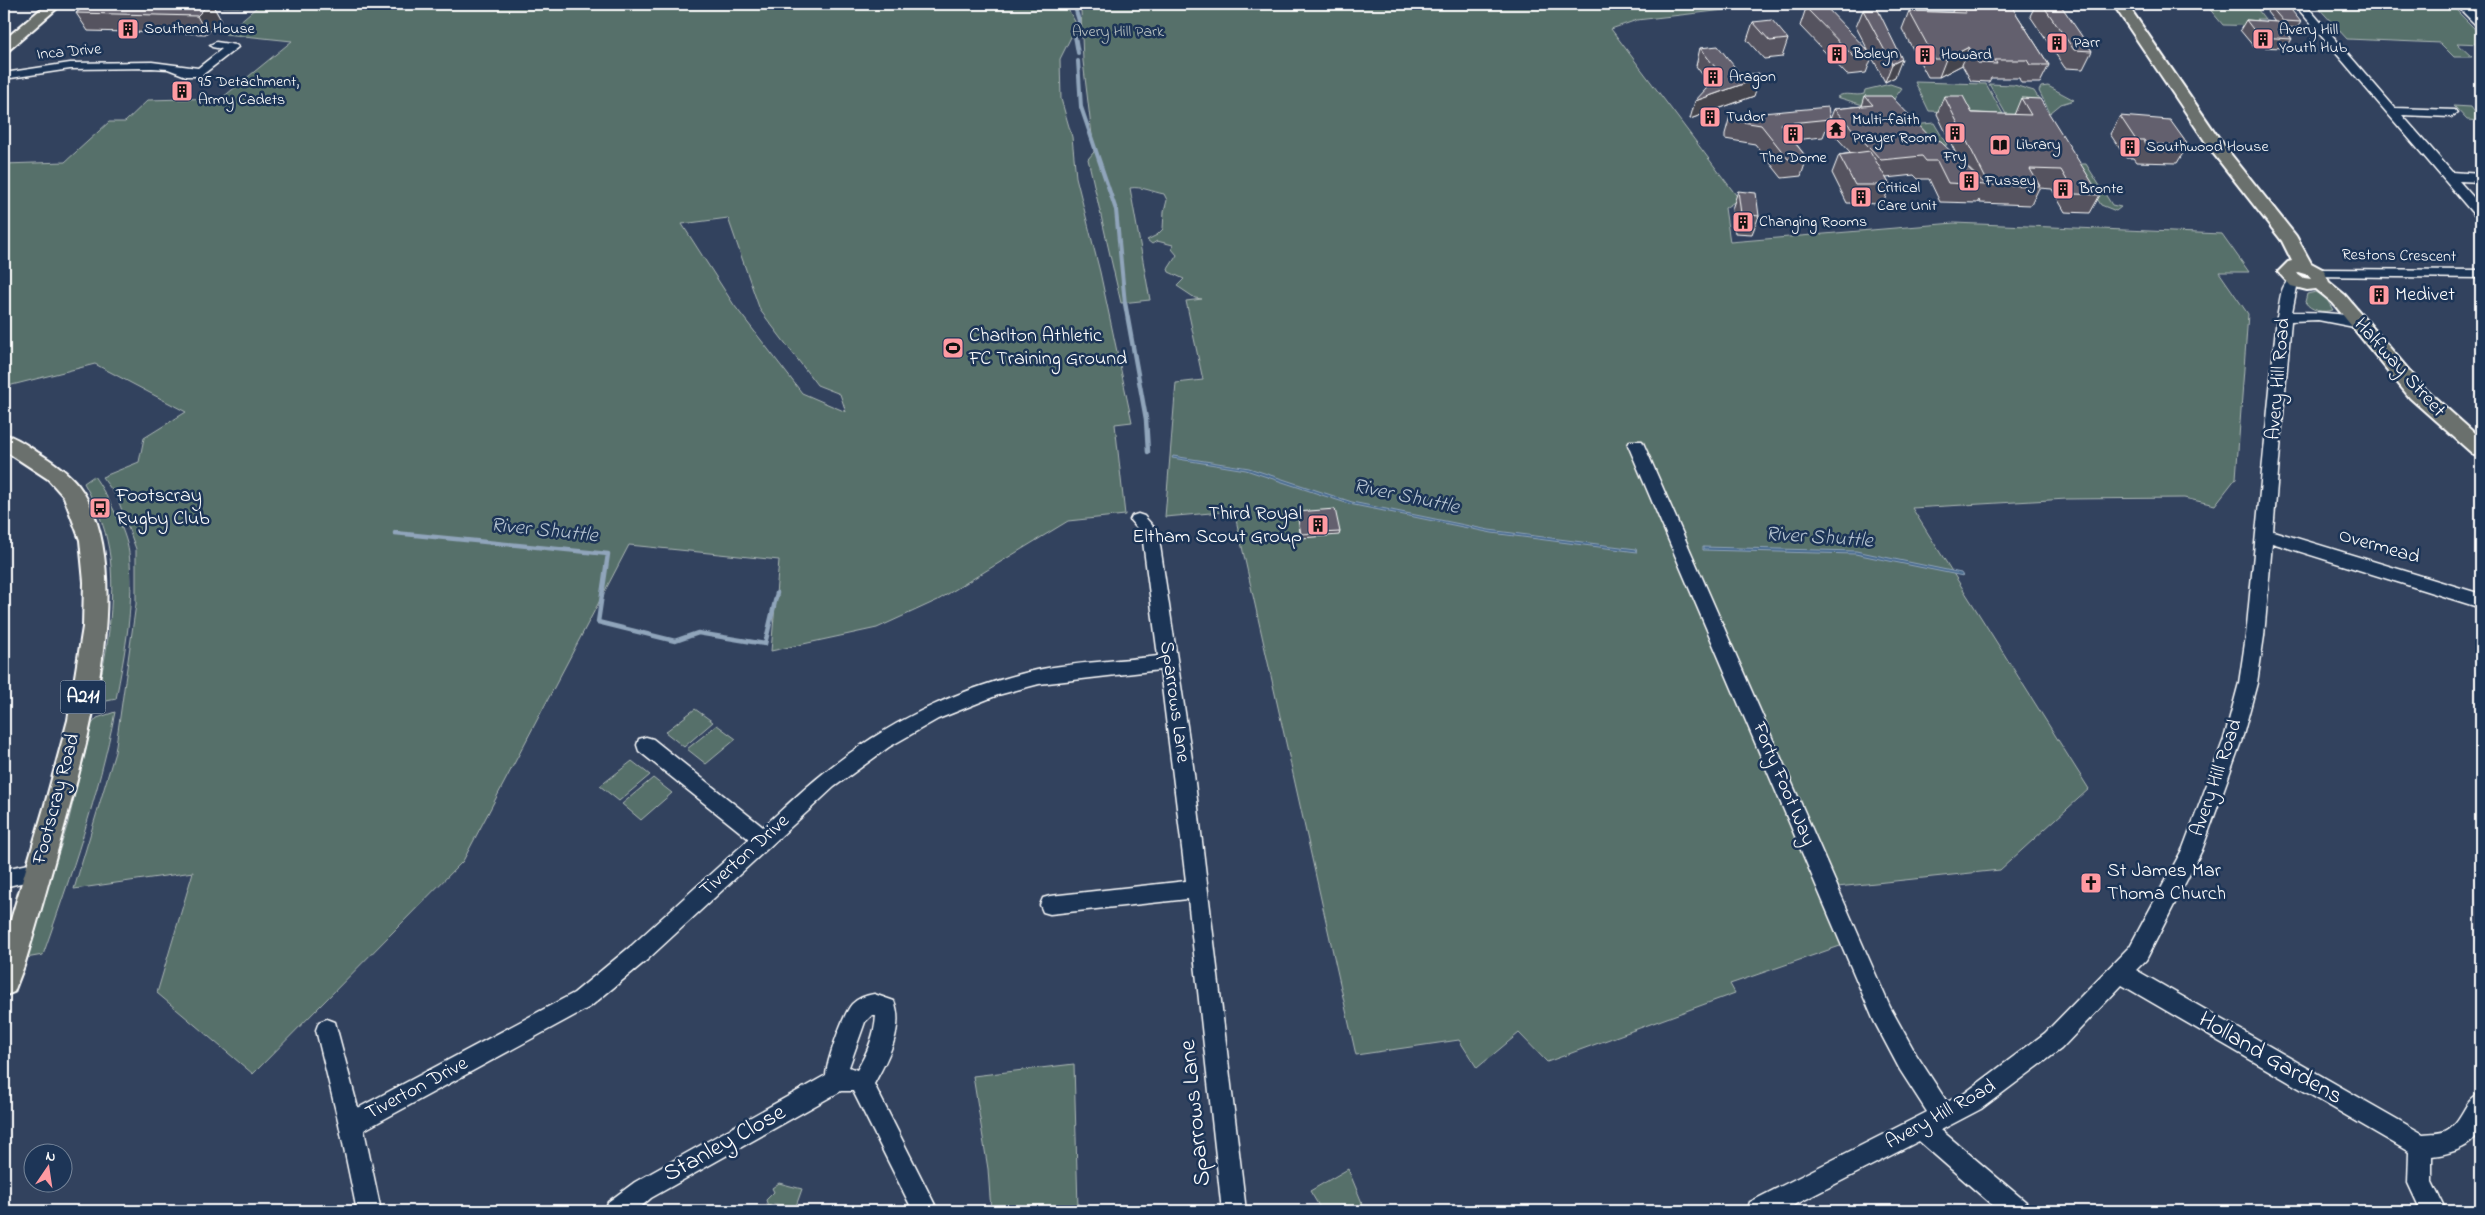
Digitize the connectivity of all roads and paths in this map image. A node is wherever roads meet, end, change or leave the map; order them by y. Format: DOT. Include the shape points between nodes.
graph roads {
  1 [pos="55,4"];
  2 [pos="2120,4"];
  3 [pos="2299,4"];
  4 [pos="2460,4"];
  5 [pos="2481,24"];
  6 [pos="216,45"];
  7 [pos="4,47"];
  8 [pos="4,76"];
  9 [pos="2390,111"];
  10 [pos="2451,114"];
  11 [pos="2448,176"];
  12 [pos="2481,178"];
  13 [pos="2481,214"];
  14 [pos="2481,274"];
  15 [pos="2309,276"];
  16 [pos="2284,318"];
  17 [pos="2359,323"];
  18 [pos="4,441"];
  19 [pos="1636,445"];
  20 [pos="2481,450"];
  21 [pos="1138,520"];
  22 [pos="2264,535"];
  23 [pos="2481,601"];
  24 [pos="1169,662"];
  25 [pos="646,745"];
  26 [pos="764,839"];
  27 [pos="38,871"];
  28 [pos="4,878"];
  29 [pos="1197,889"];
  30 [pos="1050,905"];
  31 [pos="2120,972"];
  32 [pos="4,983"];
  33 [pos="327,1030"];
  34 [pos="836,1081"];
  35 [pos="861,1083"];
  36 [pos="2481,1104"];
  37 [pos="1944,1117"];
  38 [pos="351,1124"];
  39 [pos="1921,1128"];
  40 [pos="2421,1146"];
  41 [pos="370,1211"];
  42 [pos="617,1211"];
  43 [pos="926,1211"];
  44 [pos="1234,1211"];
  45 [pos="1758,1211"];
  46 [pos="2018,1211"];
  47 [pos="2434,1211"];
  1 -- 7 [label="main road"];
  2 -- 15 [label="main road" via="2214,144 2290,240"];
  3 -- 9 [label="street"];
  4 -- 5 [label="street"];
  6 -- 8 [label="street, Inca Drive" via="232,47 201,72 152,65 70,66"];
  9 -- 10 [label="street"];
  9 -- 11 [label="street"];
  11 -- 12 [label="street"];
  11 -- 13 [label="street"];
  14 -- 15 [label="street, Restons Crescent"];
  15 -- 16 [label="street, Avery Hill Road" via="2288,290"];
  15 -- 17 [label="main road, Halfway Street" via="2334,294"];
  16 -- 17 [label="street" via="2318,316"];
  16 -- 22 [label="street, Avery Hill Road"];
  17 -- 20 [label="main road, Halfway Street" via="2416,394"];
  18 -- 27 [label="main road, Footscray Road / A211" via="67,484 78,502 94,554 93,639 86,681 64,781"];
  19 -- 37 [label="street, Forty Foot Way" via="1882,1014"];
  21 -- 24 [label="street, Sparrows Lane" via="1150,532"];
  22 -- 23 [label="street, Overmead"];
  22 -- 31 [label="street, Avery Hill Road" via="2248,683 2233,739 2192,850 2138,953"];
  24 -- 26 [label="street, Tiverton Drive" via="1039,677 996,689 931,714 882,741 827,781"];
  24 -- 29 [label="street, Sparrows Lane"];
  25 -- 26 [label="street"];
  26 -- 38 [label="street, Tiverton Drive" via="582,1000"];
  27 -- 28 [label="street"];
  27 -- 32 [label="main road, Footscray Road / A211"];
  29 -- 30 [label="street"];
  29 -- 44 [label="street, Sparrows Lane"];
  31 -- 37 [label="street, Avery Hill Road" via="2036,1055 1973,1101"];
  31 -- 40 [label="street, Holland Gardens"];
  33 -- 38 [label="street"];
  34 -- 35 [label="street" via="850,1078"];
  34 -- 35 [label="street" via="838,1063 857,1015 870,1004 881,1005 886,1008 888,1023 872,1065"];
  34 -- 42 [label="street, Stanley Close" via="643,1190"];
  35 -- 43 [label="street"];
  36 -- 40 [label="street" via="2467,1128 2451,1142"];
  37 -- 39 [label="street, Avery Hill Road"];
  38 -- 41 [label="street"];
  39 -- 45 [label="street, Avery Hill Road"];
  39 -- 46 [label="street"];
  40 -- 47 [label="street" via="2420,1183"];
}
